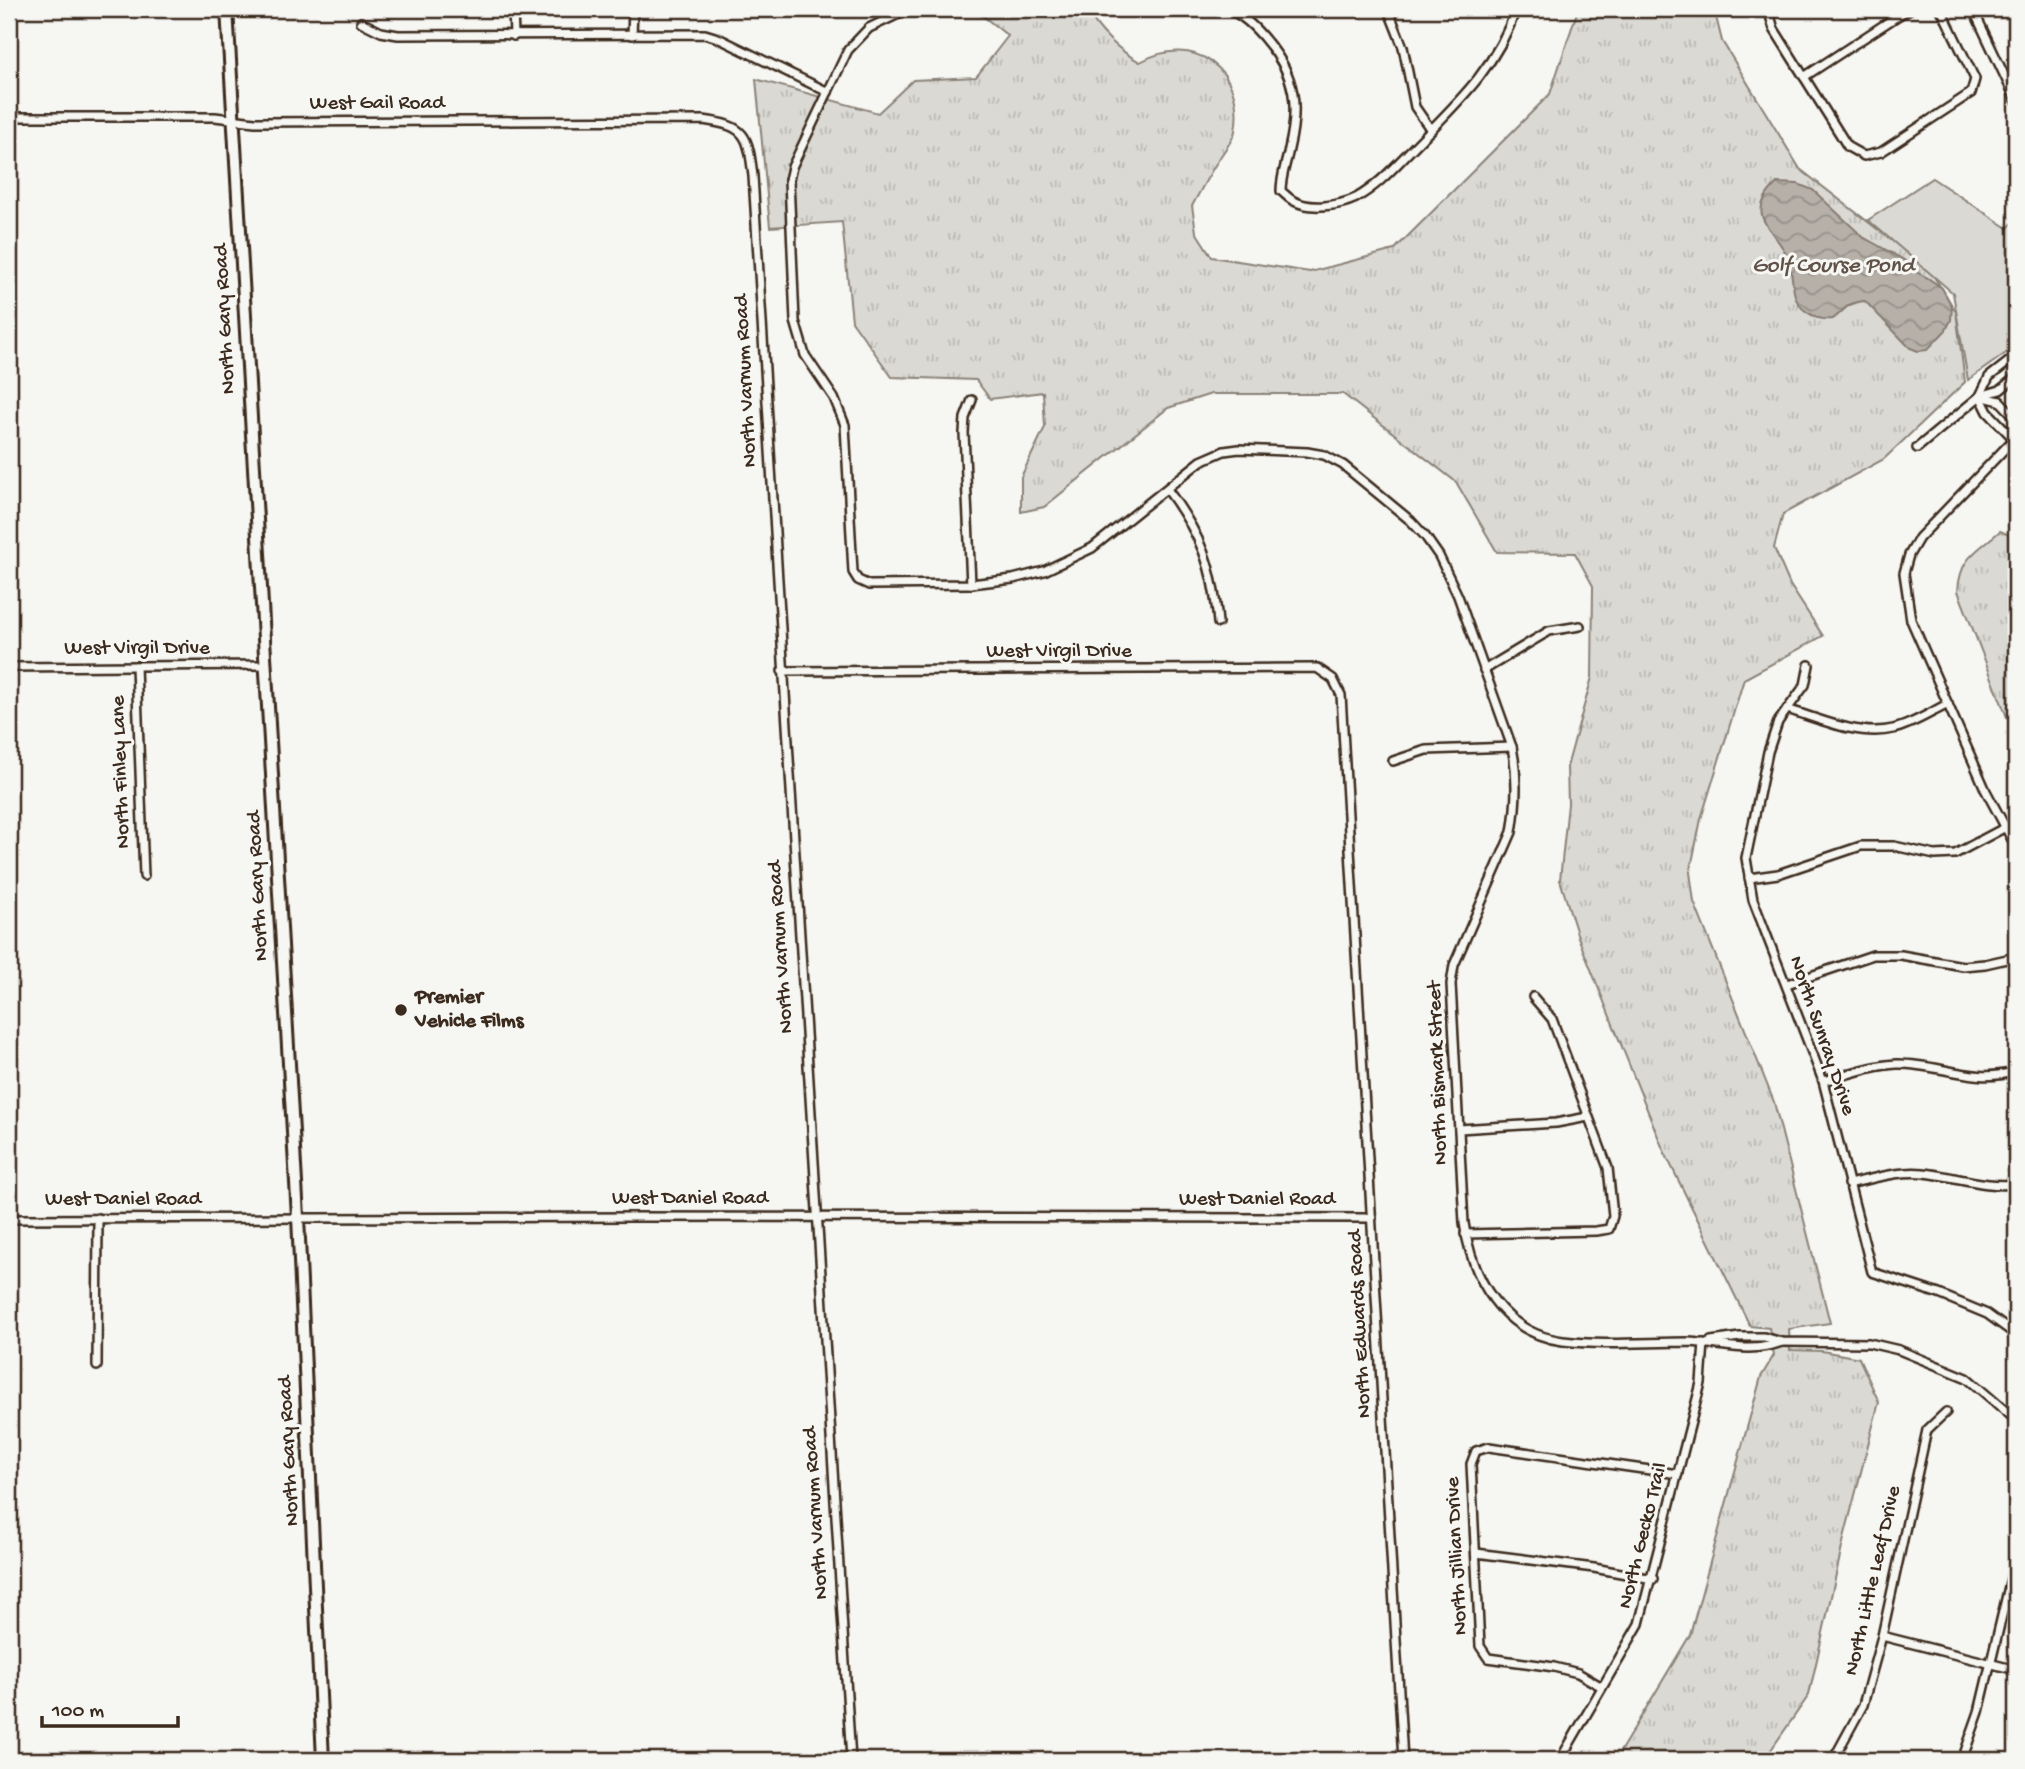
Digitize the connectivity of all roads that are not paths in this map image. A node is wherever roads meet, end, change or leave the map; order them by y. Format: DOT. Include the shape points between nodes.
graph roads {
  1 [pos="227,9"];
  2 [pos="513,9"];
  3 [pos="632,9"];
  4 [pos="909,9"];
  5 [pos="1227,9"];
  6 [pos="1388,9"];
  7 [pos="1516,9"];
  8 [pos="1768,9"];
  9 [pos="1910,9"];
  10 [pos="1939,9"];
  11 [pos="1973,9"];
  12 [pos="1897,12"];
  13 [pos="361,22"];
  14 [pos="632,35"];
  15 [pos="514,36"];
  16 [pos="1804,77"];
  17 [pos="828,92"];
  18 [pos="2016,100"];
  19 [pos="9,117"];
  20 [pos="234,119"];
  21 [pos="1431,130"];
  22 [pos="743,134"];
  23 [pos="2016,356"];
  24 [pos="2016,377"];
  25 [pos="1980,396"];
  26 [pos="972,400"];
  27 [pos="2016,418"];
  28 [pos="2015,438"];
  29 [pos="1917,448"];
  30 [pos="1167,489"];
  31 [pos="971,584"];
  32 [pos="1218,623"];
  33 [pos="1580,626"];
  34 [pos="265,665"];
  35 [pos="1809,665"];
  36 [pos="135,666"];
  37 [pos="9,667"];
  38 [pos="1484,670"];
  39 [pos="782,671"];
  40 [pos="1333,679"];
  41 [pos="1948,704"];
  42 [pos="1787,709"];
  43 [pos="1512,747"];
  44 [pos="1393,761"];
  45 [pos="2004,828"];
  46 [pos="2016,847"];
  47 [pos="144,876"];
  48 [pos="1749,878"];
  49 [pos="2016,957"];
  50 [pos="1787,984"];
  51 [pos="1533,997"];
  52 [pos="2016,1071"];
  53 [pos="1823,1081"];
  54 [pos="1588,1117"];
  55 [pos="1459,1129"];
  56 [pos="1848,1184"];
  57 [pos="2016,1184"];
  58 [pos="298,1217"];
  59 [pos="816,1217"];
  60 [pos="98,1218"];
  61 [pos="1372,1218"];
  62 [pos="9,1219"];
  63 [pos="1465,1234"];
  64 [pos="2016,1335"];
  65 [pos="1753,1337"];
  66 [pos="1782,1342"];
  67 [pos="1704,1343"];
  68 [pos="1752,1349"];
  69 [pos="97,1366"];
  70 [pos="1946,1412"];
  71 [pos="2016,1420"];
  72 [pos="1678,1474"];
  73 [pos="1476,1552"];
  74 [pos="2016,1557"];
  75 [pos="1653,1578"];
  76 [pos="1882,1636"];
  77 [pos="1989,1663"];
  78 [pos="2016,1670"];
  79 [pos="1602,1686"];
  80 [pos="323,1760"];
  81 [pos="851,1760"];
  82 [pos="1403,1760"];
  83 [pos="1560,1760"];
  84 [pos="1833,1760"];
  85 [pos="1962,1760"];
  1 -- 20 [label="street, North Gary Road"];
  2 -- 15 [label="street"];
  3 -- 14 [label="street"];
  4 -- 17 [label="street" via="869,27 857,39"];
  5 -- 21 [label="street" via="1263,36 1292,82 1294,126 1281,191 1294,202 1332,205 1354,199 1372,188"];
  6 -- 21 [label="street" via="1403,47 1415,107"];
  7 -- 21 [label="street" via="1496,56"];
  8 -- 16 [label="street" via="1774,29"];
  9 -- 12 [label="street"];
  10 -- 16 [label="street" via="1975,79 1974,87 1881,152 1864,156 1848,147"];
  11 -- 18 [label="street"];
  12 -- 16 [label="street"];
  13 -- 15 [label="street" via="398,35"];
  14 -- 15 [label="street"];
  14 -- 17 [label="street" via="705,34"];
  17 -- 31 [label="street, North Bismark Street" via="789,180 795,321 805,355 834,398 845,425 853,572 869,585"];
  19 -- 20 [label="street, West Gail Road"];
  20 -- 22 [label="street, West Gail Road" via="703,120 728,123"];
  20 -- 34 [label="street, North Gary Road"];
  22 -- 39 [label="street, North Varnum Road" via="753,176"];
  23 -- 25 [label="street" via="1989,377"];
  24 -- 25 [label="street" via="2000,390"];
  25 -- 27 [label="street" via="2000,401"];
  25 -- 28 [label="street" via="1988,412"];
  25 -- 29 [label="street"];
  26 -- 31 [label="street" via="964,433"];
  28 -- 41 [label="street" via="1919,538 1904,573 1911,620"];
  30 -- 31 [label="street, North Bismark Street" via="1092,548 1066,562 1013,579"];
  30 -- 32 [label="street" via="1200,539 1215,589"];
  30 -- 38 [label="street, North Bismark Street" via="1201,461 1224,451 1307,452 1343,465 1411,521 1439,556"];
  33 -- 38 [label="street" via="1549,631"];
  34 -- 36 [label="street, West Virgil Drive"];
  34 -- 58 [label="street, North Gary Road"];
  35 -- 42 [label="street, North Sunray Drive" via="1805,685"];
  36 -- 37 [label="street, West Virgil Drive"];
  36 -- 47 [label="street, North Finley Lane"];
  38 -- 43 [label="street, North Bismark Street"];
  39 -- 40 [label="street, West Virgil Drive" via="1317,668"];
  39 -- 59 [label="street, North Varnum Road"];
  40 -- 61 [label="street, North Edwards Road" via="1341,695"];
  41 -- 42 [label="street" via="1894,729 1877,731 1829,723"];
  41 -- 45 [label="street"];
  42 -- 48 [label="street, North Sunray Drive" via="1768,752 1750,832"];
  43 -- 44 [label="street" via="1426,750"];
  43 -- 55 [label="street, North Bismark Street" via="1517,787 1512,832 1456,958 1451,984"];
  45 -- 46 [label="street"];
  45 -- 48 [label="street" via="1955,854 1861,846 1778,874"];
  48 -- 50 [label="street, North Sunray Drive" via="1753,900"];
  49 -- 50 [label="street" via="1963,965 1893,954 1863,957"];
  50 -- 53 [label="street, North Sunray Drive"];
  51 -- 54 [label="street" via="1552,1019"];
  52 -- 53 [label="street" via="1983,1077 1896,1064"];
  53 -- 56 [label="street, North Sunray Drive"];
  54 -- 55 [label="street"];
  54 -- 63 [label="street" via="1610,1177 1613,1216 1609,1228"];
  55 -- 63 [label="street, North Bismark Street"];
  56 -- 57 [label="street" via="1922,1172"];
  56 -- 64 [label="street, North Sunray Drive" via="1872,1272 1987,1314"];
  58 -- 59 [label="street, West Daniel Road"];
  58 -- 60 [label="street, West Daniel Road"];
  58 -- 80 [label="street, North Gary Road"];
  59 -- 61 [label="street, West Daniel Road"];
  59 -- 81 [label="street, North Varnum Road"];
  60 -- 62 [label="street, West Daniel Road"];
  60 -- 69 [label="street"];
  61 -- 82 [label="street, North Edwards Road"];
  63 -- 67 [label="street, North Bismark Street" via="1482,1284 1518,1323 1537,1333 1561,1341"];
  65 -- 66 [label="street"];
  65 -- 67 [label="street"];
  65 -- 68 [label="street"];
  66 -- 68 [label="street"];
  66 -- 71 [label="street" via="1869,1343 1899,1350 1967,1378"];
  67 -- 68 [label="street"];
  67 -- 72 [label="street, North Gecko Trail" via="1700,1383"];
  70 -- 76 [label="street, North Little Leaf Drive" via="1927,1430"];
  72 -- 73 [label="street, North Jillian Drive" via="1489,1447 1476,1451 1471,1464"];
  72 -- 75 [label="street, North Gecko Trail"];
  73 -- 75 [label="street"];
  73 -- 79 [label="street, North Jillian Drive" via="1480,1646 1488,1658 1554,1667"];
  74 -- 77 [label="street"];
  75 -- 79 [label="street, North Gecko Trail" via="1639,1624"];
  76 -- 77 [label="street"];
  76 -- 84 [label="street, North Little Leaf Drive" via="1863,1705"];
  77 -- 78 [label="street"];
  77 -- 85 [label="street" via="1979,1712"];
  79 -- 83 [label="street, North Gecko Trail"];
}
